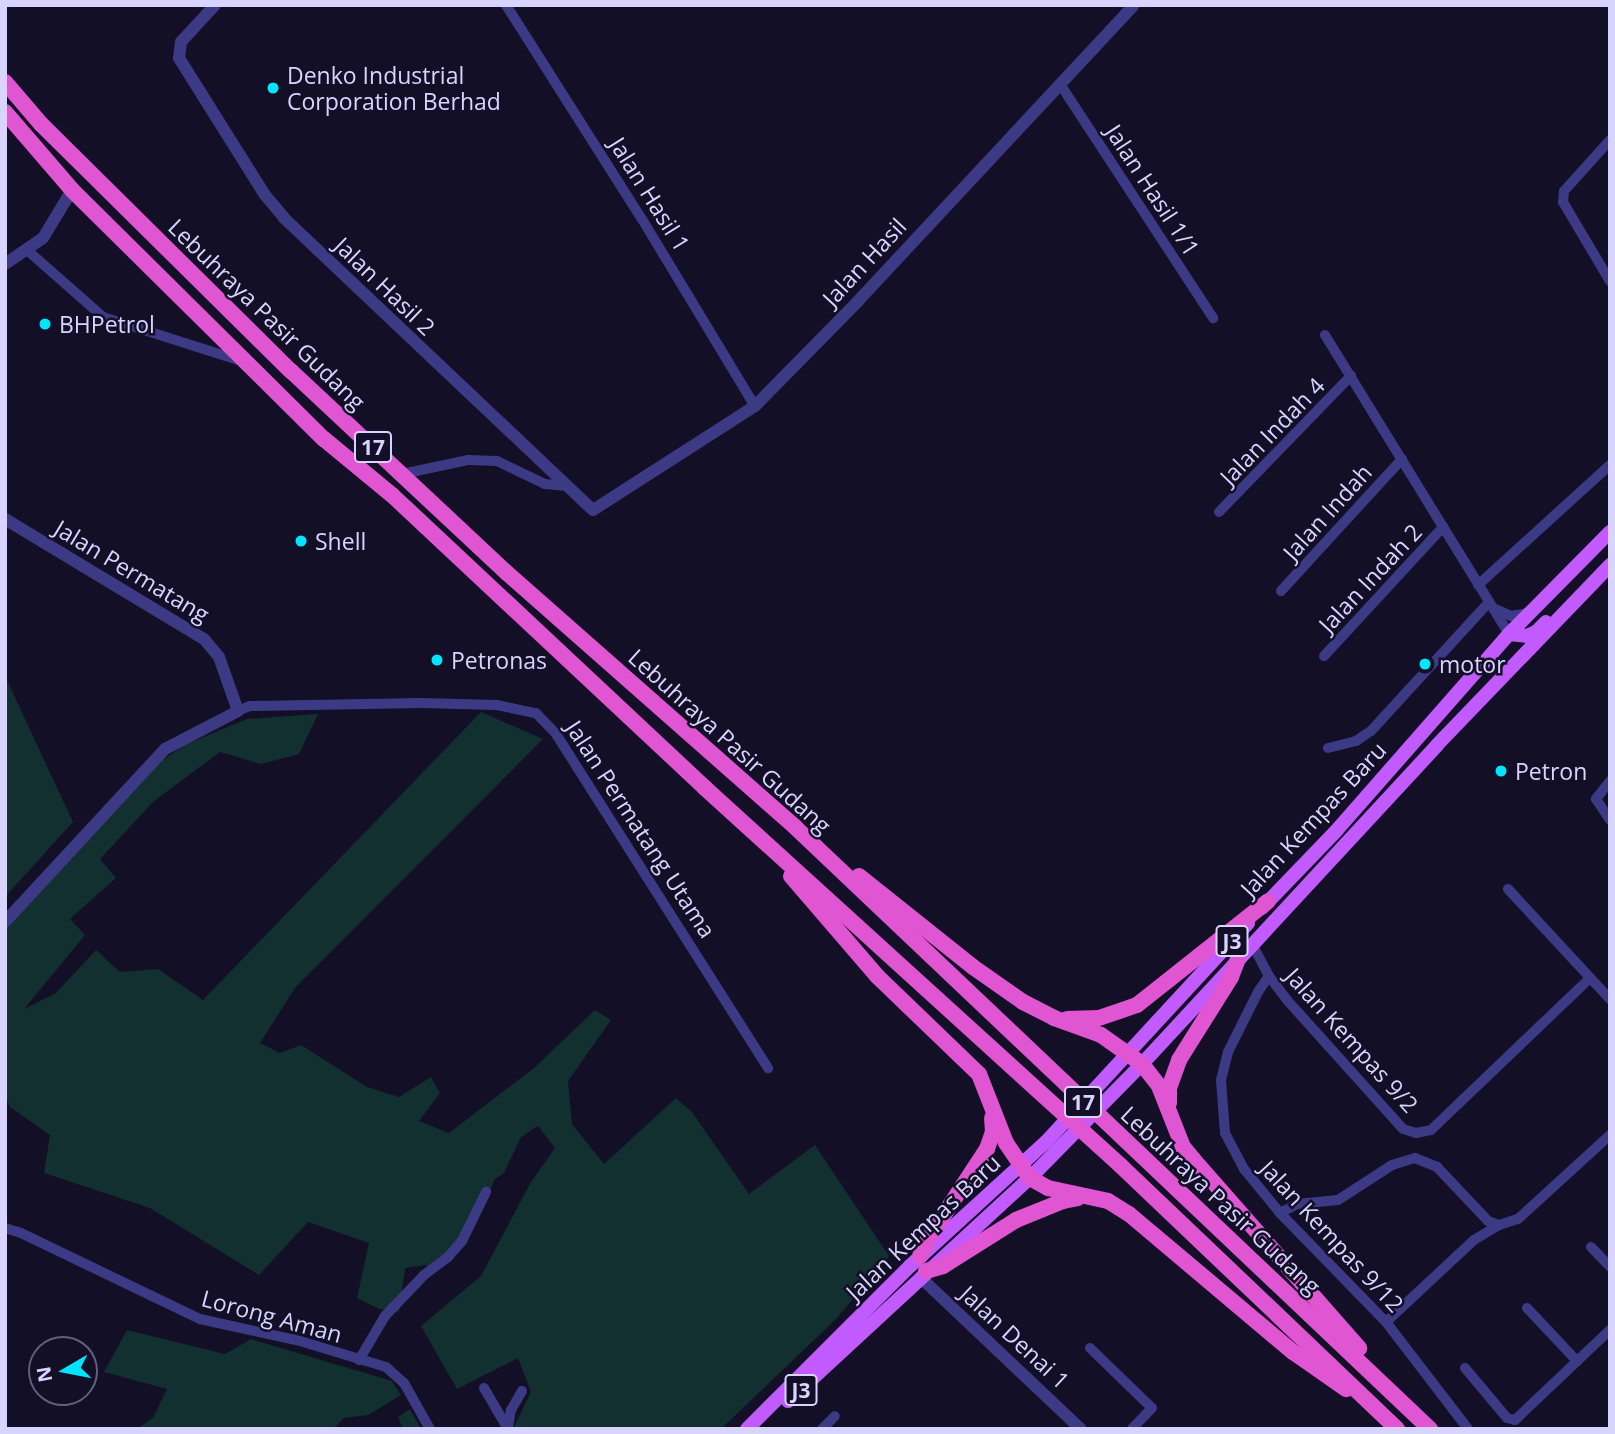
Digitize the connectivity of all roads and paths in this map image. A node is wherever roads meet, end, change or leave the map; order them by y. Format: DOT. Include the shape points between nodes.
graph roads {
  1 [pos="215,5"];
  2 [pos="506,5"];
  3 [pos="1134,5"];
  4 [pos="5,82"];
  5 [pos="1060,84"];
  6 [pos="5,112"];
  7 [pos="1610,140"];
  8 [pos="72,190"];
  9 [pos="27,250"];
  10 [pos="5,264"];
  11 [pos="1610,281"];
  12 [pos="1213,318"];
  13 [pos="1325,335"];
  14 [pos="246,362"];
  15 [pos="1351,376"];
  16 [pos="755,406"];
  17 [pos="1402,458"];
  18 [pos="1610,466"];
  19 [pos="402,474"];
  20 [pos="567,486"];
  21 [pos="593,510"];
  22 [pos="1219,512"];
  23 [pos="5,519"];
  24 [pos="1443,527"];
  25 [pos="1610,532"];
  26 [pos="1610,565"];
  27 [pos="1593,583"];
  28 [pos="1478,584"];
  29 [pos="1281,591"];
  30 [pos="1491,605"];
  31 [pos="1530,613"];
  32 [pos="1509,634"];
  33 [pos="1324,656"];
  34 [pos="238,711"];
  35 [pos="1328,748"];
  36 [pos="1610,780"];
  37 [pos="1610,820"];
  38 [pos="744,821"];
  39 [pos="796,828"];
  40 [pos="1508,889"];
  41 [pos="1268,901"];
  42 [pos="5,922"];
  43 [pos="1252,944"];
  44 [pos="1238,959"];
  45 [pos="1269,976"];
  46 [pos="1590,978"];
  47 [pos="1610,999"];
  48 [pos="1055,1018"];
  49 [pos="1136,1059"];
  50 [pos="768,1068"];
  51 [pos="990,1100"];
  52 [pos="1169,1107"];
  53 [pos="1610,1135"];
  54 [pos="1026,1172"];
  55 [pos="486,1192"];
  56 [pos="1091,1196"];
  57 [pos="1280,1213"];
  58 [pos="1499,1225"];
  59 [pos="5,1228"];
  60 [pos="1591,1247"];
  61 [pos="1610,1267"];
  62 [pos="922,1268"];
  63 [pos="1527,1308"];
  64 [pos="1386,1322"];
  65 [pos="1610,1330"];
  66 [pos="1090,1348"];
  67 [pos="359,1360"];
  68 [pos="1577,1361"];
  69 [pos="1465,1368"];
  70 [pos="484,1388"];
  71 [pos="522,1391"];
  72 [pos="1410,1408"];
  73 [pos="835,1416"];
  74 [pos="1392,1424"];
  75 [pos="430,1429"];
  76 [pos="508,1429"];
  77 [pos="747,1429"];
  78 [pos="759,1429"];
  79 [pos="822,1429"];
  80 [pos="1081,1429"];
  81 [pos="1132,1429"];
  82 [pos="1430,1429"];
  83 [pos="1468,1429"];
  1 -- 20 [label="street, Jalan Hasil 2" via="181,42 179,58 245,166 284,218"];
  2 -- 16 [label="street, Jalan Hasil 1"];
  3 -- 5 [label="street, Jalan Hasil"];
  4 -- 19 [label="highway, Lebuhraya Pasir Gudang / 17" via="163,246"];
  5 -- 12 [label="street, Jalan Hasil 1/1"];
  5 -- 16 [label="street, Jalan Hasil"];
  6 -- 8 [label="highway, Lebuhraya Pasir Gudang / 17"];
  7 -- 11 [label="street" via="1564,191 1563,202"];
  8 -- 9 [label="street" via="43,238"];
  8 -- 14 [label="highway, Lebuhraya Pasir Gudang / 17"];
  9 -- 10 [label="street"];
  9 -- 14 [label="street" via="103,317"];
  13 -- 15 [label="street, Jalan Indah"];
  14 -- 38 [label="highway, Lebuhraya Pasir Gudang / 17" via="324,439 392,495"];
  15 -- 17 [label="street, Jalan Indah"];
  15 -- 22 [label="street, Jalan Indah 4"];
  16 -- 21 [label="street, Jalan Hasil"];
  17 -- 24 [label="street, Jalan Indah"];
  17 -- 29 [label="street, Jalan Indah"];
  18 -- 28 [label="street"];
  19 -- 20 [label="street" via="468,460 498,461 545,484"];
  19 -- 39 [label="highway, Lebuhraya Pasir Gudang / 17"];
  20 -- 21 [label="street, Jalan Hasil 2"];
  23 -- 34 [label="street, Jalan Permatang" via="204,639 219,657"];
  24 -- 28 [label="street, Jalan Indah"];
  24 -- 33 [label="street, Jalan Indah 2"];
  25 -- 31 [label="main road, Jalan Kempas Baru / J3"];
  26 -- 27 [label="main road, Jalan Kempas Baru / J3"];
  27 -- 32 [label="main road" via="1536,632 1521,637"];
  27 -- 43 [label="main road, Jalan Kempas Baru / J3"];
  28 -- 30 [label="street, Jalan Indah"];
  30 -- 31 [label="street" via="1511,616"];
  30 -- 32 [label="street, Jalan Indah"];
  30 -- 35 [label="street" via="1371,731 1356,741"];
  31 -- 32 [label="main road, Jalan Kempas Baru / J3"];
  32 -- 41 [label="main road, Jalan Kempas Baru / J3" via="1336,831"];
  34 -- 42 [label="street, Jalan Permatang Utama" via="165,749"];
  34 -- 50 [label="street, Jalan Permatang Utama" via="250,706 421,703 497,705 536,713 556,734"];
  36 -- 37 [label="street" via="1596,799"];
  38 -- 51 [label="highway" via="877,976 979,1074"];
  38 -- 74 [label="highway, Lebuhraya Pasir Gudang / 17" via="1141,1184"];
  39 -- 48 [label="highway" via="973,967"];
  39 -- 72 [label="highway, Lebuhraya Pasir Gudang / 17"];
  40 -- 46 [label="street"];
  41 -- 48 [label="highway" via="1137,1005 1099,1018"];
  41 -- 49 [label="main road, Jalan Kempas Baru / J3"];
  43 -- 44 [label="main road, Jalan Kempas Baru / J3"];
  43 -- 45 [label="street, Jalan Kempas 9/2"];
  44 -- 49 [label="main road, Jalan Kempas Baru / J3"];
  44 -- 52 [label="highway" via="1180,1060 1169,1088"];
  45 -- 46 [label="street, Jalan Kempas 9/2" via="1403,1129 1416,1133 1432,1130"];
  45 -- 57 [label="street, Jalan Kempas 9/12" via="1228,1052 1221,1080 1221,1113 1233,1151"];
  46 -- 47 [label="street"];
  48 -- 49 [label="highway" via="1101,1035"];
  49 -- 52 [label="highway" via="1160,1086"];
  49 -- 54 [label="main road, Jalan Kempas Baru / J3"];
  51 -- 54 [label="highway" via="1006,1143"];
  51 -- 62 [label="highway" via="993,1132 987,1149 928,1239"];
  52 -- 72 [label="highway" via="1193,1159"];
  53 -- 58 [label="street" via="1518,1219"];
  54 -- 56 [label="highway" via="1048,1188"];
  54 -- 62 [label="main road, Jalan Kempas Baru / J3"];
  55 -- 67 [label="street" via="461,1241 398,1301"];
  56 -- 62 [label="highway" via="1063,1201 1016,1220 943,1266"];
  56 -- 74 [label="highway" via="1129,1214 1293,1352"];
  57 -- 58 [label="street" via="1297,1204 1338,1200 1392,1166 1415,1158 1437,1167 1488,1221"];
  57 -- 64 [label="street, Jalan Kempas 9/12"];
  58 -- 64 [label="street" via="1474,1240"];
  59 -- 67 [label="street, Lorong Aman" via="200,1319"];
  60 -- 61 [label="street"];
  62 -- 77 [label="main road, Jalan Kempas Baru / J3"];
  62 -- 78 [label="main road, Jalan Kempas Baru / J3"];
  62 -- 80 [label="street, Jalan Denai 1"];
  63 -- 68 [label="street"];
  64 -- 83 [label="street, Jalan Kempas 9/12"];
  65 -- 68 [label="street"];
  66 -- 81 [label="street" via="1152,1408"];
  67 -- 75 [label="street, Lorong Aman" via="386,1367 402,1380"];
  68 -- 69 [label="street" via="1516,1420 1511,1420"];
  70 -- 76 [label="street"];
  71 -- 76 [label="street" via="511,1410"];
  72 -- 82 [label="highway, Lebuhraya Pasir Gudang / 17"];
  73 -- 79 [label="street"];
}
